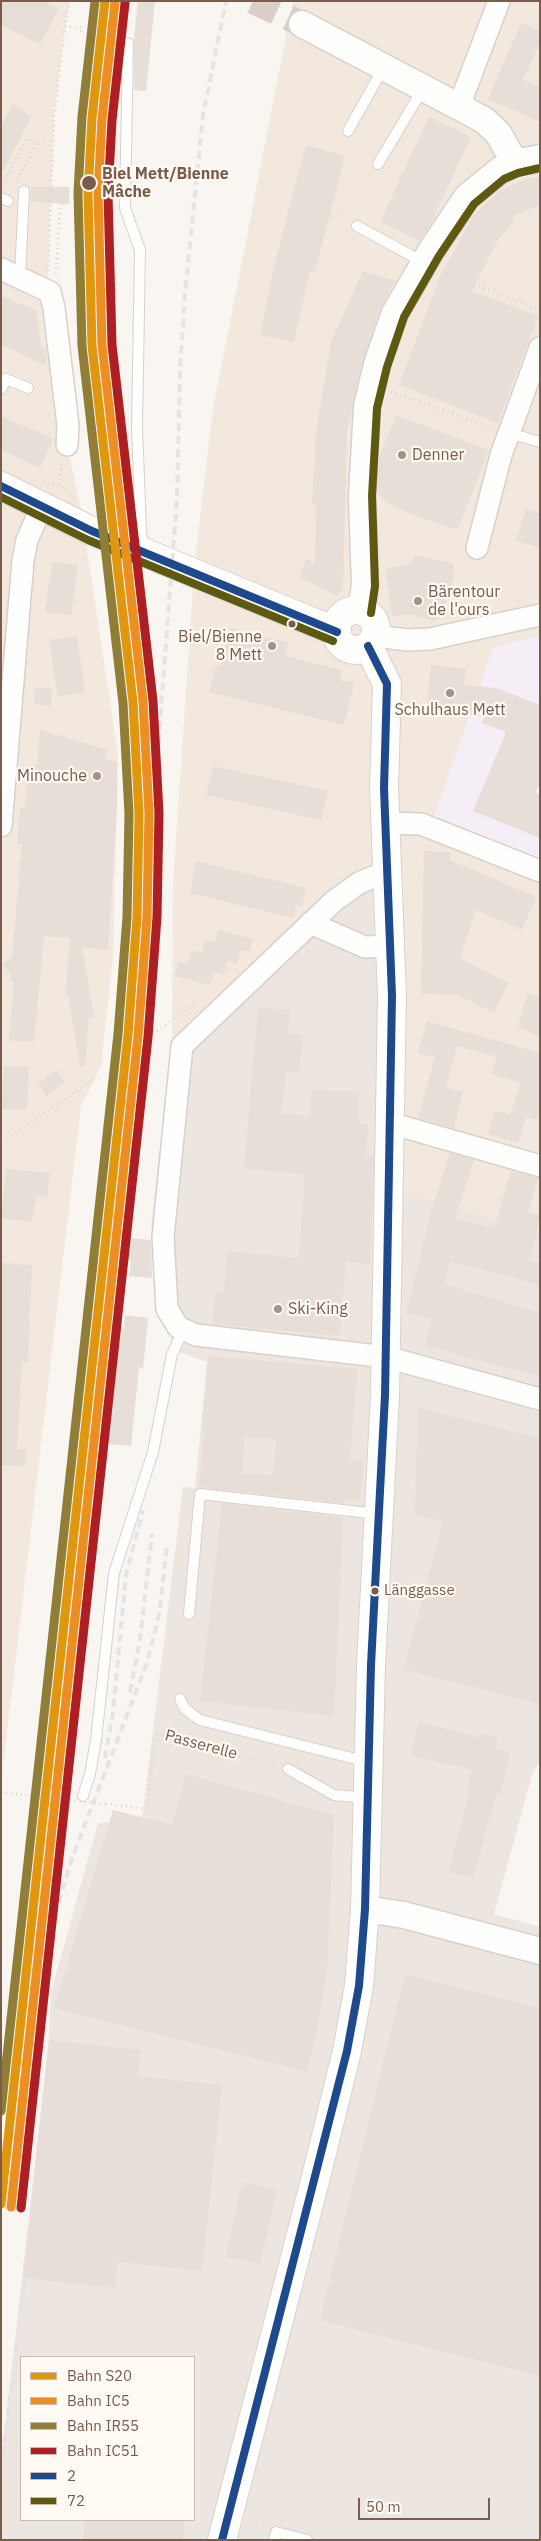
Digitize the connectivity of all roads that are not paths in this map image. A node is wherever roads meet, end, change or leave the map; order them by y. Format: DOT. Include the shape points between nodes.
graph roads {
  1 [pos="499,1"];
  2 [pos="302,24"];
  3 [pos="128,43"];
  4 [pos="374,62"];
  5 [pos="424,87"];
  6 [pos="459,106"];
  7 [pos="348,131"];
  8 [pos="540,158"];
  9 [pos="515,163"];
  10 [pos="378,164"];
  11 [pos="24,191"];
  12 [pos="357,226"];
  13 [pos="423,262"];
  14 [pos="11,274"];
  15 [pos="540,348"];
  16 [pos="28,388"];
  17 [pos="1,389"];
  18 [pos="509,433"];
  19 [pos="540,442"];
  20 [pos="67,445"];
  21 [pos="1,486"];
  22 [pos="53,493"];
  23 [pos="477,548"];
  24 [pos="144,552"];
  25 [pos="361,611"];
  26 [pos="540,615"];
  27 [pos="337,632"];
  28 [pos="371,641"];
  29 [pos="8,679"];
  30 [pos="387,823"];
  31 [pos="1,826"];
  32 [pos="540,871"];
  33 [pos="389,875"];
  34 [pos="310,923"];
  35 [pos="390,946"];
  36 [pos="390,1123"];
  37 [pos="540,1166"];
  38 [pos="184,1332"];
  39 [pos="386,1357"];
  40 [pos="540,1399"];
  41 [pos="378,1514"];
  42 [pos="189,1614"];
  43 [pos="180,1698"];
  44 [pos="369,1763"];
  45 [pos="288,1769"];
  46 [pos="83,1796"];
  47 [pos="368,1798"];
  48 [pos="365,1909"];
  49 [pos="540,1951"];
  50 [pos="222,2540"];
  51 [pos="274,2540"];
  52 [pos="307,2540"];
  1 -- 6 [label="street"];
  2 -- 4 [label="street"];
  3 -- 24 [label="lane" via="125,208 140,250 137,427"];
  4 -- 5 [label="street"];
  4 -- 7 [label="lane"];
  5 -- 6 [label="street"];
  5 -- 10 [label="lane"];
  6 -- 9 [label="street" via="484,120 498,133"];
  8 -- 9 [label="street"];
  9 -- 13 [label="street" via="486,180 468,197"];
  11 -- 14 [label="lane"];
  12 -- 13 [label="lane"];
  13 -- 25 [label="street" via="395,313 376,364 368,407 362,496 365,585"];
  14 -- 20 [label="street" via="52,300 68,425"];
  15 -- 18 [label="street"];
  16 -- 17 [label="lane" via="6,379"];
  18 -- 19 [label="lane"];
  18 -- 23 [label="street"];
  21 -- 22 [label="main road"];
  22 -- 24 [label="main road" via="92,531"];
  22 -- 29 [label="street" via="28,540"];
  24 -- 27 [label="main road"];
  25 -- 27 [label="main road" via="344,615 337,625"];
  25 -- 28 [label="main road" via="373,620"];
  26 -- 28 [label="street" via="430,639"];
  27 -- 28 [label="main road" via="338,638 354,650"];
  28 -- 30 [label="main road" via="387,684 384,788"];
  29 -- 31 [label="street"];
  30 -- 32 [label="street" via="421,824"];
  30 -- 33 [label="main road"];
  33 -- 34 [label="street" via="359,883"];
  33 -- 35 [label="main road"];
  34 -- 35 [label="street" via="364,948"];
  34 -- 38 [label="street" via="182,1046 163,1254 166,1309"];
  35 -- 36 [label="main road"];
  36 -- 37 [label="street"];
  36 -- 39 [label="main road"];
  38 -- 39 [label="street"];
  38 -- 46 [label="lane" via="172,1354 153,1452 114,1573 96,1740"];
  39 -- 40 [label="street"];
  39 -- 41 [label="main road"];
  41 -- 42 [label="lane" via="200,1494"];
  41 -- 44 [label="main road"];
  43 -- 44 [label="lane" via="185,1709 200,1720"];
  44 -- 47 [label="main road"];
  45 -- 47 [label="lane" via="334,1795"];
  47 -- 48 [label="main road"];
  48 -- 49 [label="street" via="404,1915"];
  48 -- 50 [label="main road" via="359,1986 347,2051"];
  51 -- 52 [label="lane" via="276,2532"];
}
